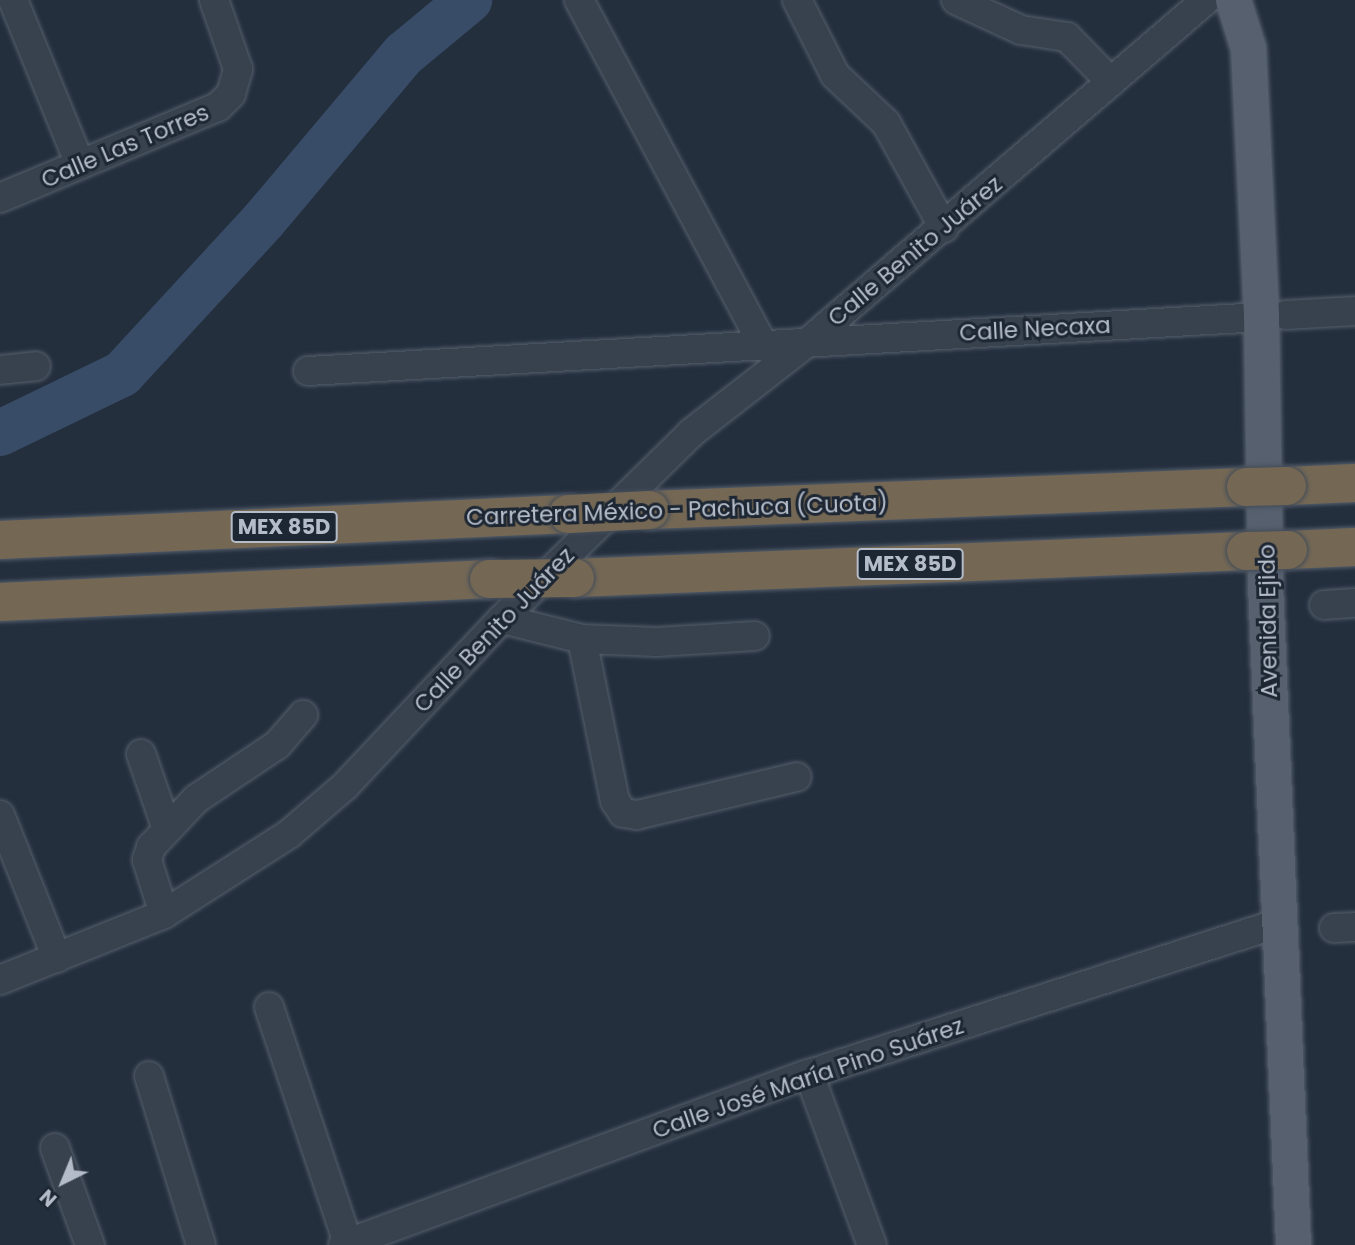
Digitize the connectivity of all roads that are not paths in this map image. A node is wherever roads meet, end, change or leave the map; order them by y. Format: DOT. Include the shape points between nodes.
graph roads {
  1 [pos="13,0"];
  2 [pos="214,0"];
  3 [pos="579,0"];
  4 [pos="797,0"];
  5 [pos="956,0"];
  6 [pos="1233,0"];
  7 [pos="1195,4"];
  8 [pos="1111,82"];
  9 [pos="80,164"];
  10 [pos="0,198"];
  11 [pos="944,228"];
  12 [pos="1355,311"];
  13 [pos="1274,316"];
  14 [pos="808,342"];
  15 [pos="764,347"];
  16 [pos="36,366"];
  17 [pos="0,370"];
  18 [pos="308,370"];
  19 [pos="1355,483"];
  20 [pos="0,540"];
  21 [pos="1355,547"];
  22 [pos="0,602"];
  23 [pos="1355,603"];
  24 [pos="1324,605"];
  25 [pos="502,619"];
  26 [pos="755,636"];
  27 [pos="582,639"];
  28 [pos="303,715"];
  29 [pos="141,754"];
  30 [pos="797,778"];
  31 [pos="0,815"];
  32 [pos="166,826"];
  33 [pos="164,914"];
  34 [pos="1278,923"];
  35 [pos="57,958"];
  36 [pos="0,980"];
  37 [pos="269,1007"];
  38 [pos="809,1074"];
  39 [pos="149,1076"];
  40 [pos="55,1148"];
  41 [pos="345,1244"];
  42 [pos="90,1245"];
  43 [pos="201,1245"];
  44 [pos="872,1245"];
  45 [pos="1293,1245"];
  1 -- 9 [label="street"];
  2 -- 9 [label="street, Calle Las Torres" via="236,51 231,94 218,107"];
  3 -- 15 [label="street"];
  4 -- 11 [label="street" via="835,75 886,123"];
  5 -- 8 [label="street" via="1021,30 1067,37"];
  6 -- 13 [label="main road, Avenida Ejido" via="1248,48"];
  7 -- 8 [label="street, Calle Benito Juárez"];
  8 -- 11 [label="street, Calle Benito Juárez"];
  9 -- 10 [label="street, Calle Las Torres"];
  11 -- 14 [label="street, Calle Benito Juárez"];
  12 -- 13 [label="street, Calle Necaxa"];
  13 -- 14 [label="street, Calle Necaxa"];
  13 -- 34 [label="main road, Avenida Ejido"];
  14 -- 15 [label="street, Calle Necaxa"];
  14 -- 25 [label="street, Calle Benito Juárez" via="691,433"];
  15 -- 18 [label="street, Calle Necaxa"];
  16 -- 17 [label="street"];
  19 -- 20 [label="highway, Carretera México - Pachuca (Cuota) / MEX 85D, bridge"];
  21 -- 22 [label="highway, MEX 85D, bridge"];
  23 -- 24 [label="street"];
  25 -- 27 [label="street"];
  25 -- 33 [label="street, Calle Benito Juárez" via="345,786 245,867"];
  26 -- 27 [label="street" via="657,642"];
  27 -- 30 [label="street" via="615,801 623,813 637,815"];
  28 -- 32 [label="street" via="277,745 196,799"];
  29 -- 32 [label="street"];
  31 -- 35 [label="street"];
  32 -- 33 [label="street" via="147,860"];
  33 -- 35 [label="street, Calle Benito Juárez"];
  34 -- 38 [label="street, Calle José María Pino Suárez"];
  34 -- 45 [label="main road, Avenida Ejido"];
  35 -- 36 [label="street, Calle Benito Juárez"];
  37 -- 41 [label="street"];
  38 -- 41 [label="street, Calle José María Pino Suárez"];
  38 -- 44 [label="street"];
  39 -- 43 [label="street"];
  40 -- 42 [label="street"];
}
